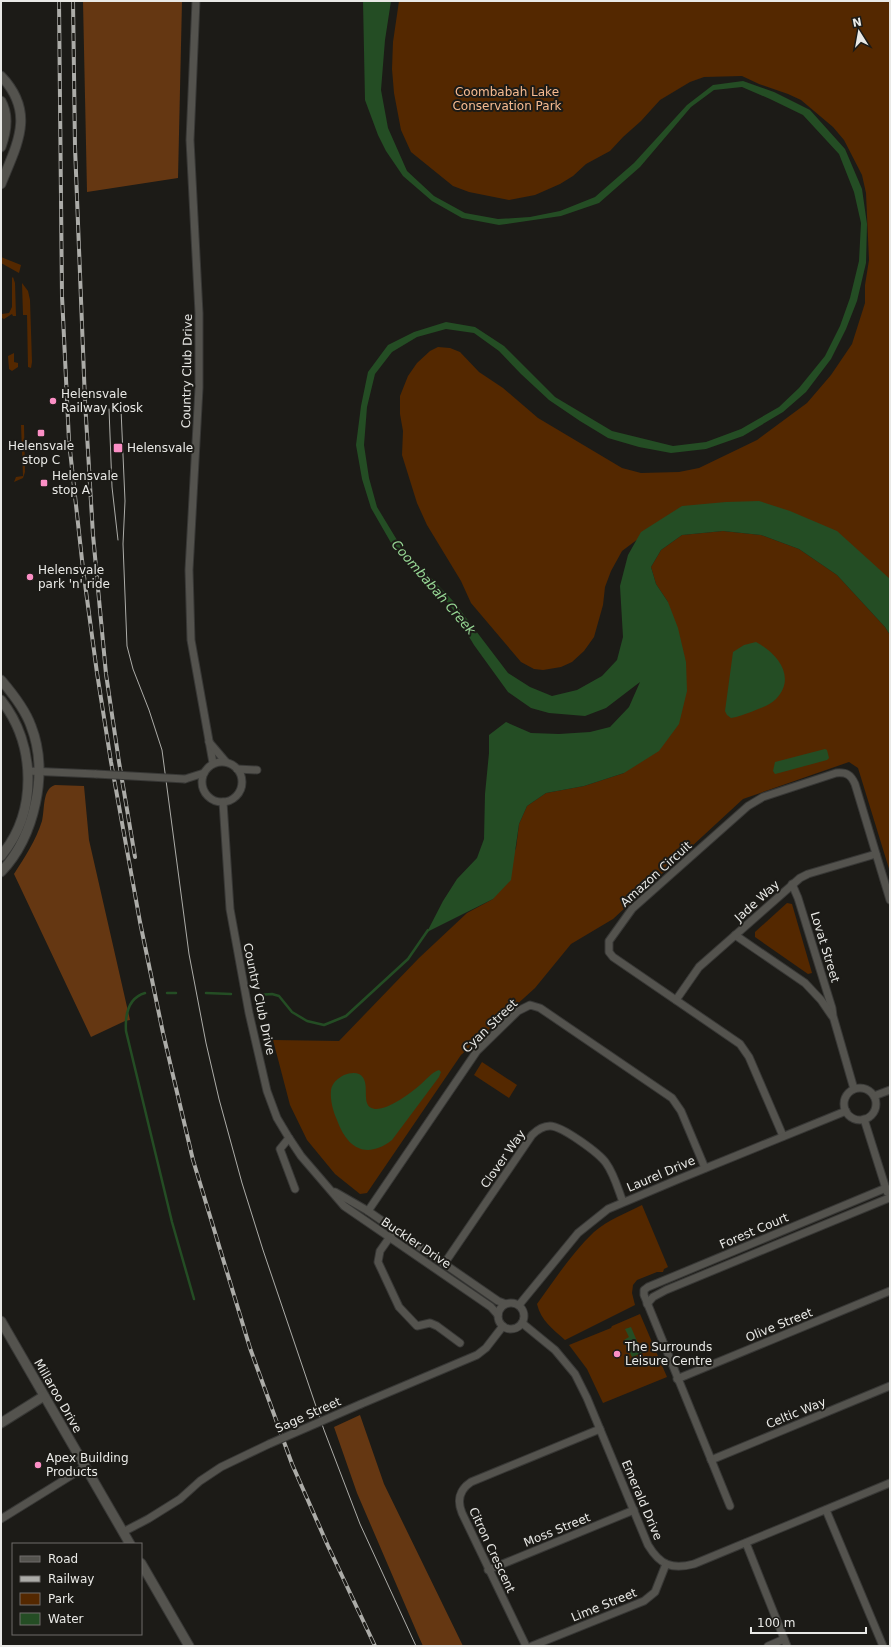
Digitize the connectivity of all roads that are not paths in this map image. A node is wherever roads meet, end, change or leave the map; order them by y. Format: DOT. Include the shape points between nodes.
graph roads {
  1 [pos="196,1"];
  2 [pos="1,76"];
  3 [pos="1,101"];
  4 [pos="1,147"];
  5 [pos="1,184"];
  6 [pos="1,680"];
  7 [pos="1,700"];
  8 [pos="208,740"];
  9 [pos="226,762"];
  10 [pos="213,763"];
  11 [pos="237,769"];
  12 [pos="38,770"];
  13 [pos="28,771"];
  14 [pos="204,773"];
  15 [pos="242,778"];
  16 [pos="185,779"];
  17 [pos="201,783"];
  18 [pos="223,802"];
  19 [pos="876,854"];
  20 [pos="1,856"];
  21 [pos="1,872"];
  22 [pos="792,884"];
  23 [pos="890,900"];
  24 [pos="735,935"];
  25 [pos="676,1000"];
  26 [pos="833,1016"];
  27 [pos="854,1089"];
  28 [pos="890,1090"];
  29 [pos="874,1096"];
  30 [pos="846,1111"];
  31 [pos="864,1120"];
  32 [pos="783,1136"];
  33 [pos="289,1138"];
  34 [pos="705,1168"];
  35 [pos="325,1184"];
  36 [pos="886,1188"];
  37 [pos="295,1189"];
  38 [pos="890,1199"];
  39 [pos="623,1202"];
  40 [pos="368,1211"];
  41 [pos="395,1230"];
  42 [pos="390,1238"];
  43 [pos="444,1264"];
  44 [pos="890,1291"];
  45 [pos="506,1304"];
  46 [pos="647,1304"];
  47 [pos="519,1305"];
  48 [pos="498,1315"];
  49 [pos="1,1321"];
  50 [pos="522,1323"];
  51 [pos="503,1326"];
  52 [pos="460,1343"];
  53 [pos="677,1379"];
  54 [pos="890,1386"];
  55 [pos="44,1396"];
  56 [pos="1,1423"];
  57 [pos="600,1429"];
  58 [pos="711,1460"];
  59 [pos="86,1467"];
  60 [pos="890,1483"];
  61 [pos="730,1506"];
  62 [pos="634,1510"];
  63 [pos="826,1510"];
  64 [pos="1,1519"];
  65 [pos="123,1532"];
  66 [pos="129,1543"];
  67 [pos="746,1543"];
  68 [pos="666,1564"];
  69 [pos="142,1565"];
  70 [pos="488,1570"];
  71 [pos="786,1643"];
  72 [pos="189,1646"];
  73 [pos="526,1646"];
  74 [pos="532,1646"];
  75 [pos="768,1646"];
  76 [pos="883,1646"];
  1 -- 8 [label="street, Country Club Drive" via="190,140 199,313 189,570 191,640"];
  2 -- 5 [label="street" via="16,97 21,122 20,136"];
  3 -- 4 [label="street" via="6,126"];
  6 -- 12 [label="street" via="20,704 31,725 37,744"];
  7 -- 13 [label="street" via="20,733"];
  8 -- 9 [label="street, Country Club Drive"];
  8 -- 10 [label="street, Country Club Drive"];
  9 -- 10 [label="street"];
  9 -- 11 [label="street, Country Club Drive"];
  10 -- 14 [label="street"];
  11 -- 15 [label="street, Country Club Drive"];
  11 -- 15 [label="street" via="257,770"];
  12 -- 13 [label="street"];
  12 -- 16 [label="street, bridge"];
  12 -- 21 [label="street" via="36,800 30,823 17,852"];
  13 -- 20 [label="street" via="23,814 16,833"];
  14 -- 16 [label="street"];
  14 -- 17 [label="street"];
  15 -- 18 [label="street" via="238,795"];
  16 -- 17 [label="street"];
  17 -- 18 [label="street" via="206,795 214,801"];
  18 -- 33 [label="street, Country Club Drive" via="230,909 249,1013 267,1091 277,1118"];
  19 -- 22 [label="street, Jade Way" via="808,874"];
  19 -- 23 [label="street, Amazon Circuit"];
  19 -- 25 [label="street, Amazon Circuit" via="855,784 849,774 836,773 794,786 763,797 748,806 632,909 609,941 609,952 613,957"];
  22 -- 24 [label="street, Jade Way"];
  22 -- 26 [label="street, Lovat Street"];
  24 -- 25 [label="street, Jade Way" via="695,971"];
  24 -- 26 [label="street, Lovat Street" via="805,983"];
  25 -- 32 [label="street, Amazon Circuit" via="735,1040 745,1050"];
  26 -- 27 [label="street, Lovat Street"];
  27 -- 29 [label="street" via="865,1089"];
  27 -- 30 [label="street" via="844,1101"];
  28 -- 29 [label="street"];
  29 -- 31 [label="street" via="873,1113"];
  30 -- 31 [label="street" via="851,1117"];
  30 -- 32 [label="street, Laurel Drive"];
  31 -- 36 [label="street"];
  32 -- 34 [label="street, Laurel Drive"];
  33 -- 35 [label="street, Buckler Drive"];
  33 -- 37 [label="street" via="280,1149"];
  34 -- 39 [label="street, Laurel Drive"];
  34 -- 40 [label="street, Cyan Street" via="681,1111 672,1098 540,1008 530,1005 518,1011 477,1051"];
  35 -- 40 [label="street, Buckler Drive" via="338,1195"];
  35 -- 42 [label="street, Buckler Drive" via="344,1206"];
  36 -- 38 [label="street"];
  36 -- 46 [label="street, Forest Court" via="648,1286 644,1290"];
  38 -- 46 [label="street, Forest Court" via="666,1290 653,1297"];
  39 -- 43 [label="street, Clover Way" via="607,1164 598,1154 552,1126 538,1129"];
  39 -- 47 [label="street, Laurel Drive" via="596,1217 578,1233"];
  40 -- 41 [label="street, Buckler Drive"];
  41 -- 42 [label="street"];
  41 -- 43 [label="street, Buckler Drive"];
  42 -- 48 [label="street, Buckler Drive" via="491,1307"];
  42 -- 52 [label="street" via="380,1251 378,1262 399,1308 417,1326 430,1323"];
  43 -- 45 [label="street, Buckler Drive"];
  44 -- 53 [label="street, Olive Street"];
  45 -- 47 [label="street"];
  45 -- 48 [label="street"];
  46 -- 53 [label="street, Forest Court"];
  47 -- 50 [label="street" via="524,1315"];
  48 -- 51 [label="street"];
  49 -- 55 [label="street, Millaroo Drive"];
  50 -- 51 [label="street" via="511,1329"];
  50 -- 57 [label="street, Emerald Drive" via="555,1350 575,1374"];
  51 -- 65 [label="street, Sage Street, bridge" via="488,1346 477,1354 221,1467 200,1480 180,1498"];
  53 -- 58 [label="street, Forest Court"];
  54 -- 58 [label="street, Celtic Way"];
  55 -- 56 [label="street"];
  55 -- 59 [label="street, Millaroo Drive"];
  57 -- 62 [label="street, Emerald Drive"];
  57 -- 70 [label="street, Citron Crescent" via="475,1480 463,1489 459,1499 461,1510"];
  58 -- 61 [label="street, Forest Court"];
  59 -- 64 [label="street"];
  59 -- 65 [label="street, Millaroo Drive"];
  60 -- 63 [label="street"];
  62 -- 68 [label="street, Emerald Drive" via="652,1553"];
  62 -- 70 [label="street, Moss Street"];
  63 -- 67 [label="street"];
  63 -- 76 [label="street"];
  65 -- 66 [label="street, Millaroo Drive"];
  67 -- 68 [label="street" via="694,1564"];
  67 -- 71 [label="street"];
  68 -- 74 [label="street, Lime Street" via="655,1592 644,1601"];
  69 -- 72 [label="street"];
  70 -- 73 [label="street, Citron Crescent"];
  71 -- 75 [label="street"];
}
